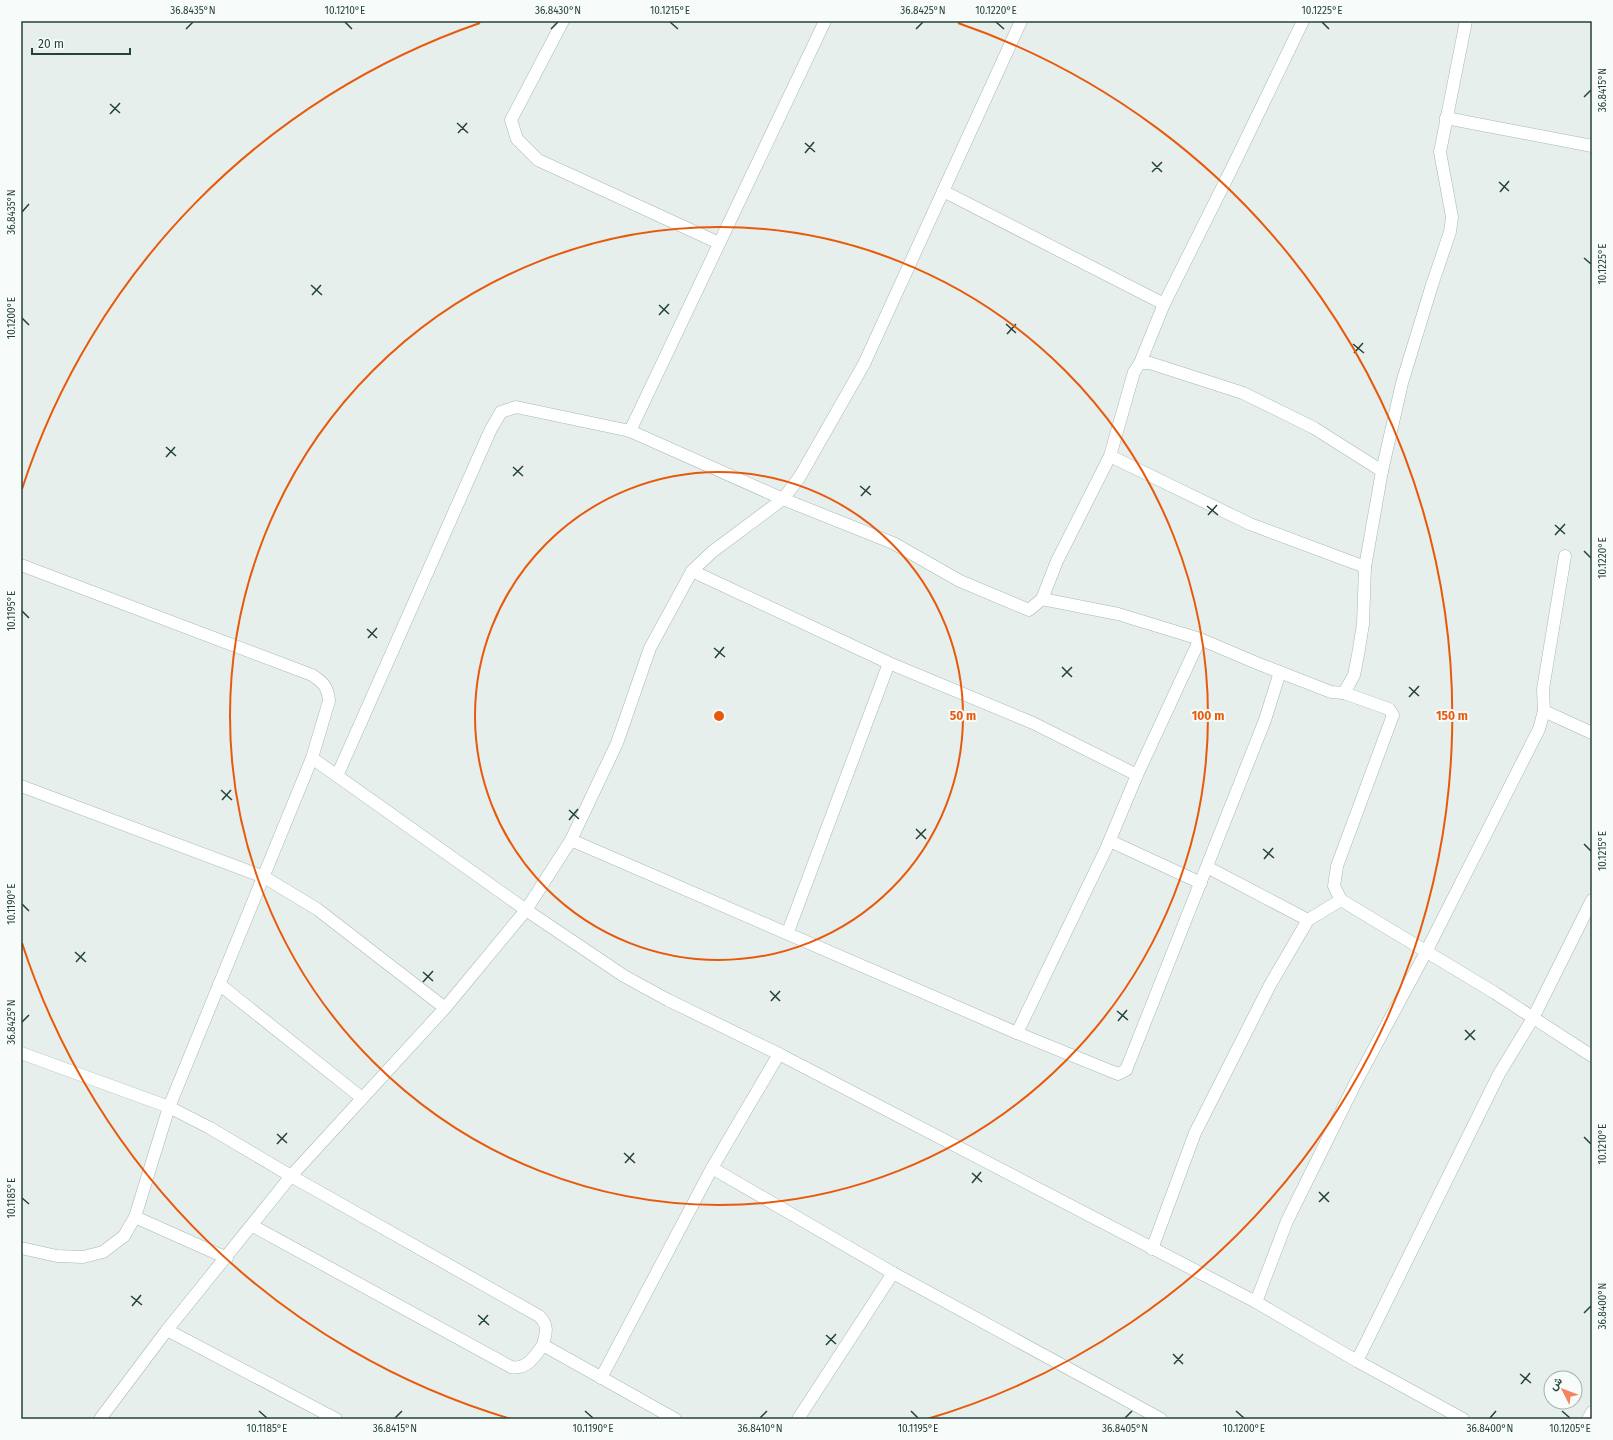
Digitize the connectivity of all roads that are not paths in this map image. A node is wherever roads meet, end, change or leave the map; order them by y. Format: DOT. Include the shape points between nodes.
graph roads {
  1 [pos="564,21"];
  2 [pos="825,21"];
  3 [pos="1021,21"];
  4 [pos="1303,21"];
  5 [pos="1466,21"];
  6 [pos="1446,118"];
  7 [pos="1592,146"];
  8 [pos="943,191"];
  9 [pos="719,243"];
  10 [pos="1164,304"];
  11 [pos="1140,363"];
  12 [pos="630,431"];
  13 [pos="1110,456"];
  14 [pos="1382,471"];
  15 [pos="783,499"];
  16 [pos="1565,556"];
  17 [pos="21,565"];
  18 [pos="1366,567"];
  19 [pos="692,571"];
  20 [pos="1042,599"];
  21 [pos="1200,639"];
  22 [pos="889,663"];
  23 [pos="1280,672"];
  24 [pos="1344,693"];
  25 [pos="1544,711"];
  26 [pos="1592,733"];
  27 [pos="312,758"];
  28 [pos="336,776"];
  29 [pos="1137,776"];
  30 [pos="21,786"];
  31 [pos="571,840"];
  32 [pos="1110,841"];
  33 [pos="1206,867"];
  34 [pos="264,877"];
  35 [pos="1201,884"];
  36 [pos="1341,900"];
  37 [pos="1592,900"];
  38 [pos="526,910"];
  39 [pos="1308,920"];
  40 [pos="788,932"];
  41 [pos="1426,952"];
  42 [pos="219,984"];
  43 [pos="445,1008"];
  44 [pos="1534,1018"];
  45 [pos="1017,1033"];
  46 [pos="21,1053"];
  47 [pos="779,1054"];
  48 [pos="1592,1056"];
  49 [pos="362,1098"];
  50 [pos="169,1107"];
  51 [pos="712,1168"];
  52 [pos="291,1176"];
  53 [pos="135,1217"];
  54 [pos="252,1226"];
  55 [pos="21,1248"];
  56 [pos="1152,1249"];
  57 [pos="227,1258"];
  58 [pos="893,1273"];
  59 [pos="1256,1302"];
  60 [pos="167,1330"];
  61 [pos="543,1345"];
  62 [pos="1357,1361"];
  63 [pos="601,1378"];
  64 [pos="1592,1412"];
  65 [pos="100,1419"];
  66 [pos="336,1419"];
  67 [pos="675,1419"];
  68 [pos="798,1419"];
  69 [pos="1161,1419"];
  70 [pos="1463,1419"];
  71 [pos="1588,1419"];
  1 -- 9 [label="street" via="511,120 516,139 538,160"];
  2 -- 9 [label="street"];
  3 -- 8 [label="street"];
  4 -- 10 [label="street"];
  5 -- 6 [label="street"];
  6 -- 7 [label="street"];
  6 -- 14 [label="street" via="1440,152 1452,217 1450,232 1402,383"];
  8 -- 10 [label="street"];
  8 -- 15 [label="street" via="864,364 799,478"];
  9 -- 12 [label="street"];
  10 -- 11 [label="street"];
  11 -- 13 [label="street" via="1134,372"];
  11 -- 14 [label="street" via="1150,363 1242,393 1314,428"];
  12 -- 15 [label="street"];
  12 -- 28 [label="street" via="516,407 501,412 491,429"];
  13 -- 18 [label="street" via="1250,524"];
  13 -- 20 [label="street" via="1057,561"];
  14 -- 18 [label="street"];
  15 -- 19 [label="street" via="712,552"];
  15 -- 20 [label="street" via="893,543 960,581 1029,610"];
  16 -- 25 [label="street" via="1544,689"];
  17 -- 27 [label="street" via="300,670 324,682 329,691 329,700"];
  18 -- 24 [label="street" via="1363,624 1358,655 1354,675"];
  19 -- 22 [label="street"];
  19 -- 31 [label="street" via="650,648 618,743"];
  20 -- 21 [label="street" via="1118,614"];
  21 -- 23 [label="street"];
  21 -- 29 [label="street"];
  22 -- 29 [label="street" via="1033,723"];
  22 -- 40 [label="street"];
  23 -- 24 [label="street" via="1331,692"];
  23 -- 33 [label="street" via="1265,720"];
  24 -- 36 [label="street" via="1389,709 1393,715 1338,866 1334,886"];
  25 -- 26 [label="street"];
  25 -- 41 [label="street" via="1539,729"];
  27 -- 28 [label="street"];
  27 -- 34 [label="street"];
  28 -- 38 [label="street"];
  29 -- 32 [label="street"];
  30 -- 34 [label="street"];
  31 -- 38 [label="street"];
  31 -- 40 [label="street"];
  32 -- 35 [label="street"];
  32 -- 45 [label="street"];
  33 -- 35 [label="street"];
  33 -- 39 [label="street"];
  34 -- 42 [label="street"];
  34 -- 43 [label="street" via="317,909"];
  35 -- 45 [label="street" via="1126,1070 1118,1074"];
  36 -- 39 [label="street"];
  36 -- 41 [label="street"];
  37 -- 44 [label="street"];
  38 -- 43 [label="street"];
  38 -- 47 [label="street" via="624,976"];
  39 -- 56 [label="street" via="1270,985 1195,1133"];
  40 -- 45 [label="street"];
  41 -- 44 [label="street"];
  41 -- 59 [label="street" via="1354,1084 1291,1214"];
  42 -- 49 [label="street"];
  42 -- 50 [label="street"];
  43 -- 49 [label="street"];
  44 -- 48 [label="street"];
  44 -- 62 [label="street" via="1499,1074"];
  46 -- 50 [label="street"];
  47 -- 51 [label="street"];
  47 -- 56 [label="street"];
  49 -- 52 [label="street"];
  50 -- 52 [label="street"];
  50 -- 53 [label="street"];
  51 -- 58 [label="street"];
  51 -- 63 [label="street"];
  52 -- 54 [label="street"];
  52 -- 61 [label="street" via="539,1316 545,1321 547,1329"];
  53 -- 55 [label="street" via="124,1236 103,1252 83,1257 58,1256"];
  53 -- 57 [label="street"];
  54 -- 57 [label="street"];
  54 -- 61 [label="street" via="511,1367 518,1368 531,1361"];
  56 -- 59 [label="street"];
  57 -- 60 [label="street"];
  58 -- 68 [label="street"];
  58 -- 69 [label="street"];
  59 -- 62 [label="street"];
  60 -- 65 [label="street"];
  60 -- 66 [label="street"];
  61 -- 63 [label="street"];
  62 -- 70 [label="street"];
  63 -- 67 [label="street"];
  64 -- 71 [label="street"];
}
